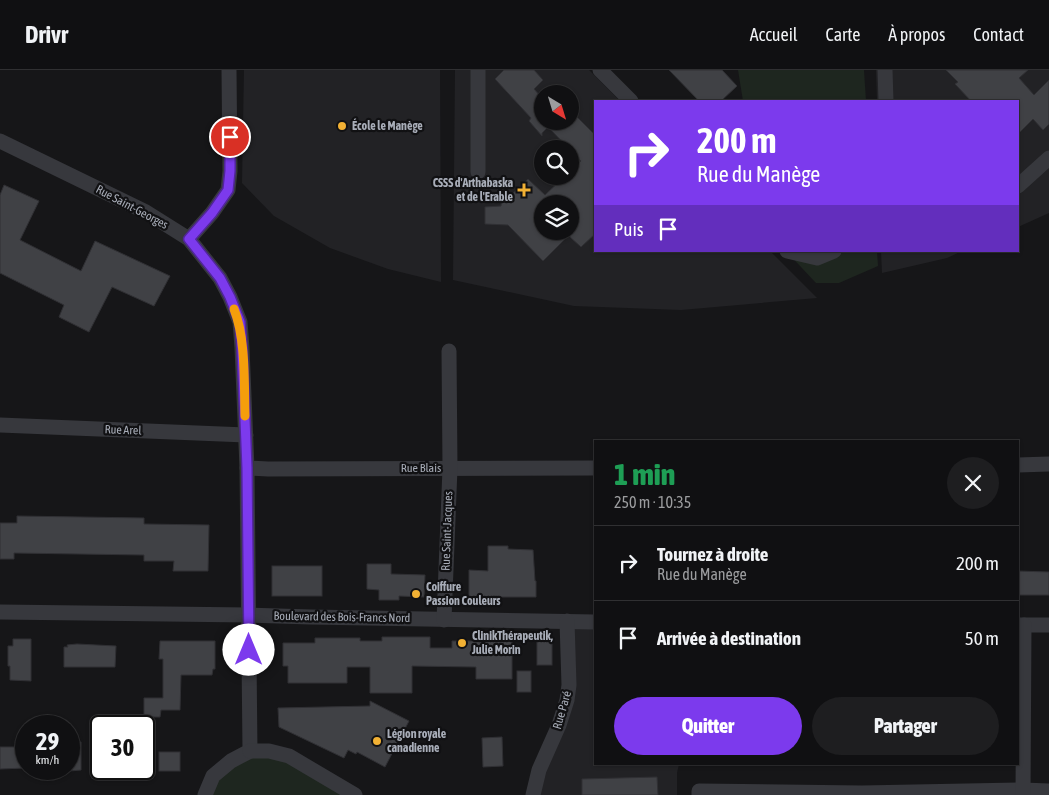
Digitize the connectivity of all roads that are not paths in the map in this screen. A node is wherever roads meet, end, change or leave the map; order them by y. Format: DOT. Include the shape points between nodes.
graph roads {
  1 [pos="229,70"];
  2 [pos="478,70"];
  3 [pos="600,70"];
  4 [pos="885,70"];
  5 [pos="629,100"];
  6 [pos="886,100"];
  7 [pos="1,143"];
  8 [pos="1049,158"];
  9 [pos="478,172"];
  10 [pos="1019,185"];
  11 [pos="189,239"];
  12 [pos="792,252"];
  13 [pos="832,252"];
  14 [pos="449,351"];
  15 [pos="0,425"];
  16 [pos="246,435"];
  17 [pos="1049,464"];
  18 [pos="1019,465"];
  19 [pos="247,468"];
  20 [pos="450,468"];
  21 [pos="594,468"];
  22 [pos="0,612"];
  23 [pos="249,615"];
  24 [pos="444,620"];
  25 [pos="568,622"];
  26 [pos="594,622"];
  27 [pos="1021,625"];
  28 [pos="1049,625"];
  29 [pos="250,751"];
  30 [pos="1049,791"];
  31 [pos="1023,792"];
  32 [pos="862,794"];
  33 [pos="205,795"];
  34 [pos="355,795"];
  35 [pos="534,795"];
  36 [pos="700,795"];
  1 -- 11 [label="street" via="228,190"];
  2 -- 9 [label="street"];
  3 -- 5 [label="street"];
  4 -- 6 [label="street"];
  7 -- 11 [label="street, Rue Saint-Georges" via="146,212"];
  8 -- 10 [label="street"];
  11 -- 16 [label="street, Rue Saint-Georges" via="220,278 240,322"];
  12 -- 13 [label="street" via="817,258"];
  14 -- 20 [label="street, Rue Saint-Jacques"];
  15 -- 16 [label="street, Rue Arel"];
  16 -- 19 [label="street, Rue Saint-Georges"];
  17 -- 18 [label="street"];
  19 -- 20 [label="street, Rue Blais"];
  19 -- 23 [label="street, Rue Saint-Georges"];
  20 -- 21 [label="street, Rue Blais"];
  20 -- 24 [label="street, Rue Saint-Jacques"];
  22 -- 23 [label="street, Boulevard des Bois-Francs Nord"];
  23 -- 24 [label="street, Boulevard des Bois-Francs Nord"];
  23 -- 29 [label="street, Rue Saint-Georges"];
  24 -- 25 [label="street, Boulevard des Bois-Francs Nord"];
  25 -- 26 [label="street, Boulevard des Bois-Francs Nord"];
  25 -- 35 [label="street, Rue Paré" via="567,700 539,770"];
  27 -- 28 [label="street"];
  27 -- 31 [label="street"];
  29 -- 33 [label="street" via="213,776"];
  29 -- 34 [label="street" via="289,756"];
  30 -- 31 [label="street"];
  31 -- 32 [label="street"];
  32 -- 36 [label="street" via="699,791"];
}
